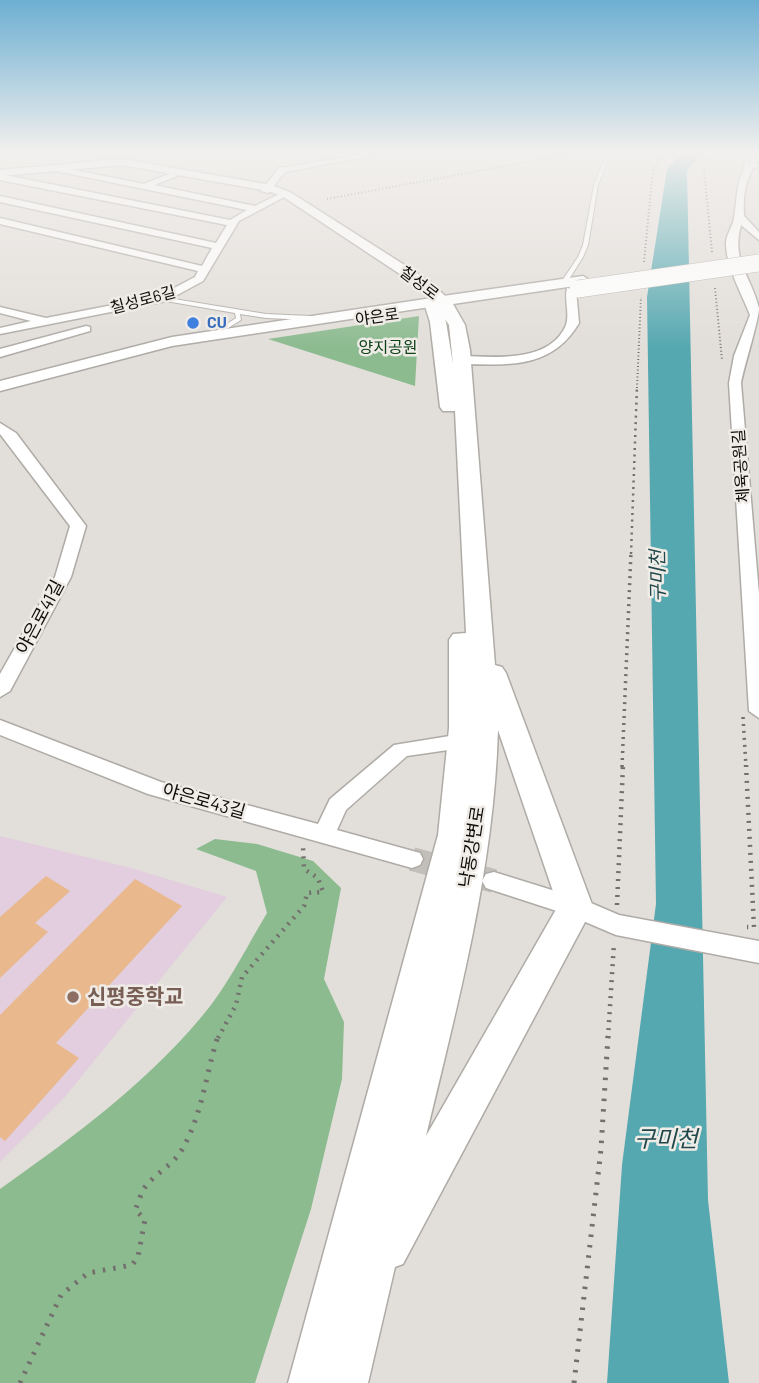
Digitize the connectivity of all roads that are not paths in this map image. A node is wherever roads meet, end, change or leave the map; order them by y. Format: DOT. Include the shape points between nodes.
graph roads {
  1 [pos="59,219"];
  2 [pos="91,219"];
  3 [pos="209,219"];
  4 [pos="238,219"];
  5 [pos="316,219"];
  6 [pos="589,219"];
  7 [pos="738,219"];
  8 [pos="741,219"];
  9 [pos="0,221"];
  10 [pos="231,223"];
  11 [pos="33,229"];
  12 [pos="759,237"];
  13 [pos="220,247"];
  14 [pos="759,257"];
  15 [pos="759,263"];
  16 [pos="206,270"];
  17 [pos="574,286"];
  18 [pos="162,299"];
  19 [pos="436,305"];
  20 [pos="757,309"];
  21 [pos="0,310"];
  22 [pos="237,311"];
  23 [pos="318,318"];
  24 [pos="48,322"];
  25 [pos="86,329"];
  26 [pos="0,331"];
  27 [pos="215,334"];
  28 [pos="0,354"];
  29 [pos="462,360"];
  30 [pos="0,386"];
  31 [pos="0,395"];
  32 [pos="4,434"];
  33 [pos="480,637"];
  34 [pos="0,691"];
  35 [pos="759,711"];
  36 [pos="0,727"];
  37 [pos="462,741"];
  38 [pos="316,832"];
  39 [pos="412,859"];
  40 [pos="494,881"];
  41 [pos="576,907"];
  42 [pos="751,951"];
  43 [pos="368,1282"];
  44 [pos="313,1383"];
  45 [pos="343,1383"];
  1 -- 11 [label="street"];
  2 -- 13 [label="street"];
  3 -- 10 [label="street"];
  4 -- 10 [label="street"];
  5 -- 19 [label="street, 칠성로" via="421,289"];
  6 -- 17 [label="lane"];
  7 -- 20 [label="street" via="732,251"];
  8 -- 12 [label="street"];
  9 -- 11 [label="street"];
  10 -- 13 [label="street, 칠성로6길"];
  11 -- 16 [label="street"];
  13 -- 16 [label="street, 칠성로6길"];
  14 -- 17 [label="main road, 야은로"];
  15 -- 17 [label="main road, 야은로, bridge"];
  16 -- 18 [label="street, 칠성로6길" via="193,284"];
  17 -- 19 [label="main road, 야은로"];
  17 -- 29 [label="street" via="573,323 554,347 527,358"];
  18 -- 22 [label="lane"];
  18 -- 24 [label="street, 칠성로6길"];
  19 -- 23 [label="street, 야은로"];
  19 -- 29 [label="main road, 낙동강변로" via="457,325"];
  19 -- 31 [label="street, 야은로" via="157,352"];
  19 -- 37 [label="main road, 낙동강변로" via="452,437 462,633"];
  20 -- 35 [label="street, 체육공원길" via="735,383"];
  21 -- 24 [label="street"];
  22 -- 23 [label="lane"];
  22 -- 27 [label="lane" via="239,319"];
  23 -- 27 [label="street, 야은로"];
  24 -- 26 [label="street, 칠성로6길"];
  25 -- 28 [label="street"];
  27 -- 30 [label="street, 야은로" via="120,353"];
  29 -- 33 [label="main road, 낙동강변로"];
  32 -- 34 [label="street, 야은로41길" via="78,526 63,577"];
  33 -- 41 [label="main road"];
  33 -- 43 [label="main road, 낙동강변로" via="482,774 471,862 449,967"];
  36 -- 38 [label="street, 야은로43길" via="156,788"];
  37 -- 38 [label="street" via="401,751 338,805"];
  37 -- 44 [label="main road, 낙동강변로" via="454,835"];
  38 -- 39 [label="street, 야은로43길"];
  40 -- 41 [label="street"];
  41 -- 42 [label="street" via="616,925"];
  41 -- 43 [label="main road"];
  43 -- 45 [label="main road, 낙동강변로"];
}
